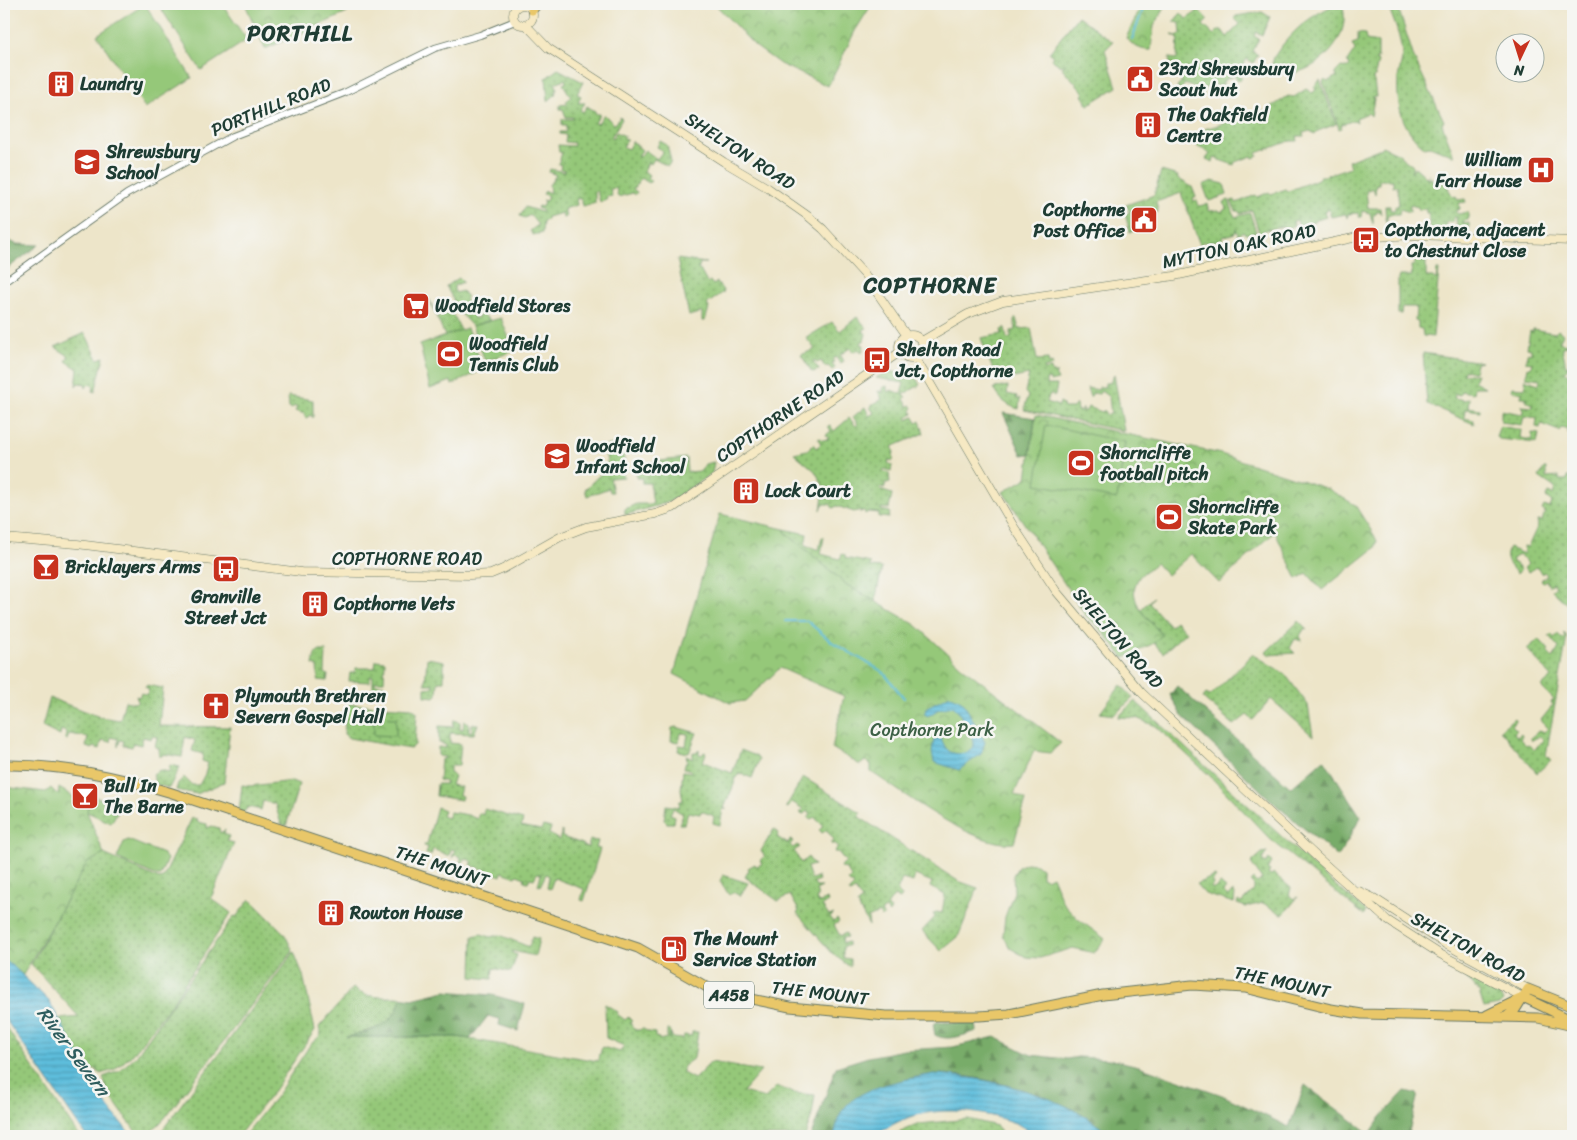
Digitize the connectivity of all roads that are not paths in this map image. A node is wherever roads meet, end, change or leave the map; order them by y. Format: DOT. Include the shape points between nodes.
graph roads {
  1 [pos="515,6"];
  2 [pos="534,7"];
  3 [pos="515,21"];
  4 [pos="526,25"];
  5 [pos="1573,241"];
  6 [pos="4,282"];
  7 [pos="907,336"];
  8 [pos="922,341"];
  9 [pos="900,352"];
  10 [pos="916,359"];
  11 [pos="4,538"];
  12 [pos="4,765"];
  13 [pos="1526,993"];
  14 [pos="1573,1007"];
  15 [pos="1487,1016"];
  16 [pos="1506,1017"];
  17 [pos="1573,1021"];
  18 [pos="1573,1026"];
  1 -- 2 [label="main road"];
  1 -- 3 [label="main road"];
  2 -- 4 [label="main road" via="533,18"];
  3 -- 4 [label="main road"];
  3 -- 6 [label="street, PORTHILL ROAD" via="435,48 344,93 233,136 127,194"];
  4 -- 7 [label="main road, SHELTON ROAD" via="548,48 768,188 823,228 864,274"];
  5 -- 8 [label="main road, MYTTON OAK ROAD" via="1426,235 1353,238 1174,276 1003,301 968,314"];
  7 -- 8 [label="main road" via="917,336"];
  7 -- 9 [label="main road" via="900,345"];
  8 -- 10 [label="main road" via="923,349"];
  9 -- 10 [label="main road" via="907,358"];
  9 -- 11 [label="main road, COPTHORNE ROAD" via="673,508 586,527 560,537 491,574 301,572"];
  10 -- 13 [label="main road, SHELTON ROAD" via="1014,527 1056,591 1141,692 1355,889"];
  12 -- 15 [label="main road, THE MOUNT / A458" via="69,768 202,802 638,948 714,991 790,1007 878,1016 979,1016 1009,1014 1103,995 1192,985 1245,988 1362,1014"];
  13 -- 14 [label="main road"];
  13 -- 15 [label="main road, THE MOUNT / A458"];
  13 -- 16 [label="main road"];
  13 -- 17 [label="main road, SHELTON ROAD"];
  15 -- 16 [label="main road, THE MOUNT / A458"];
  16 -- 18 [label="main road, THE MOUNT / A458" via="1548,1019"];
}
